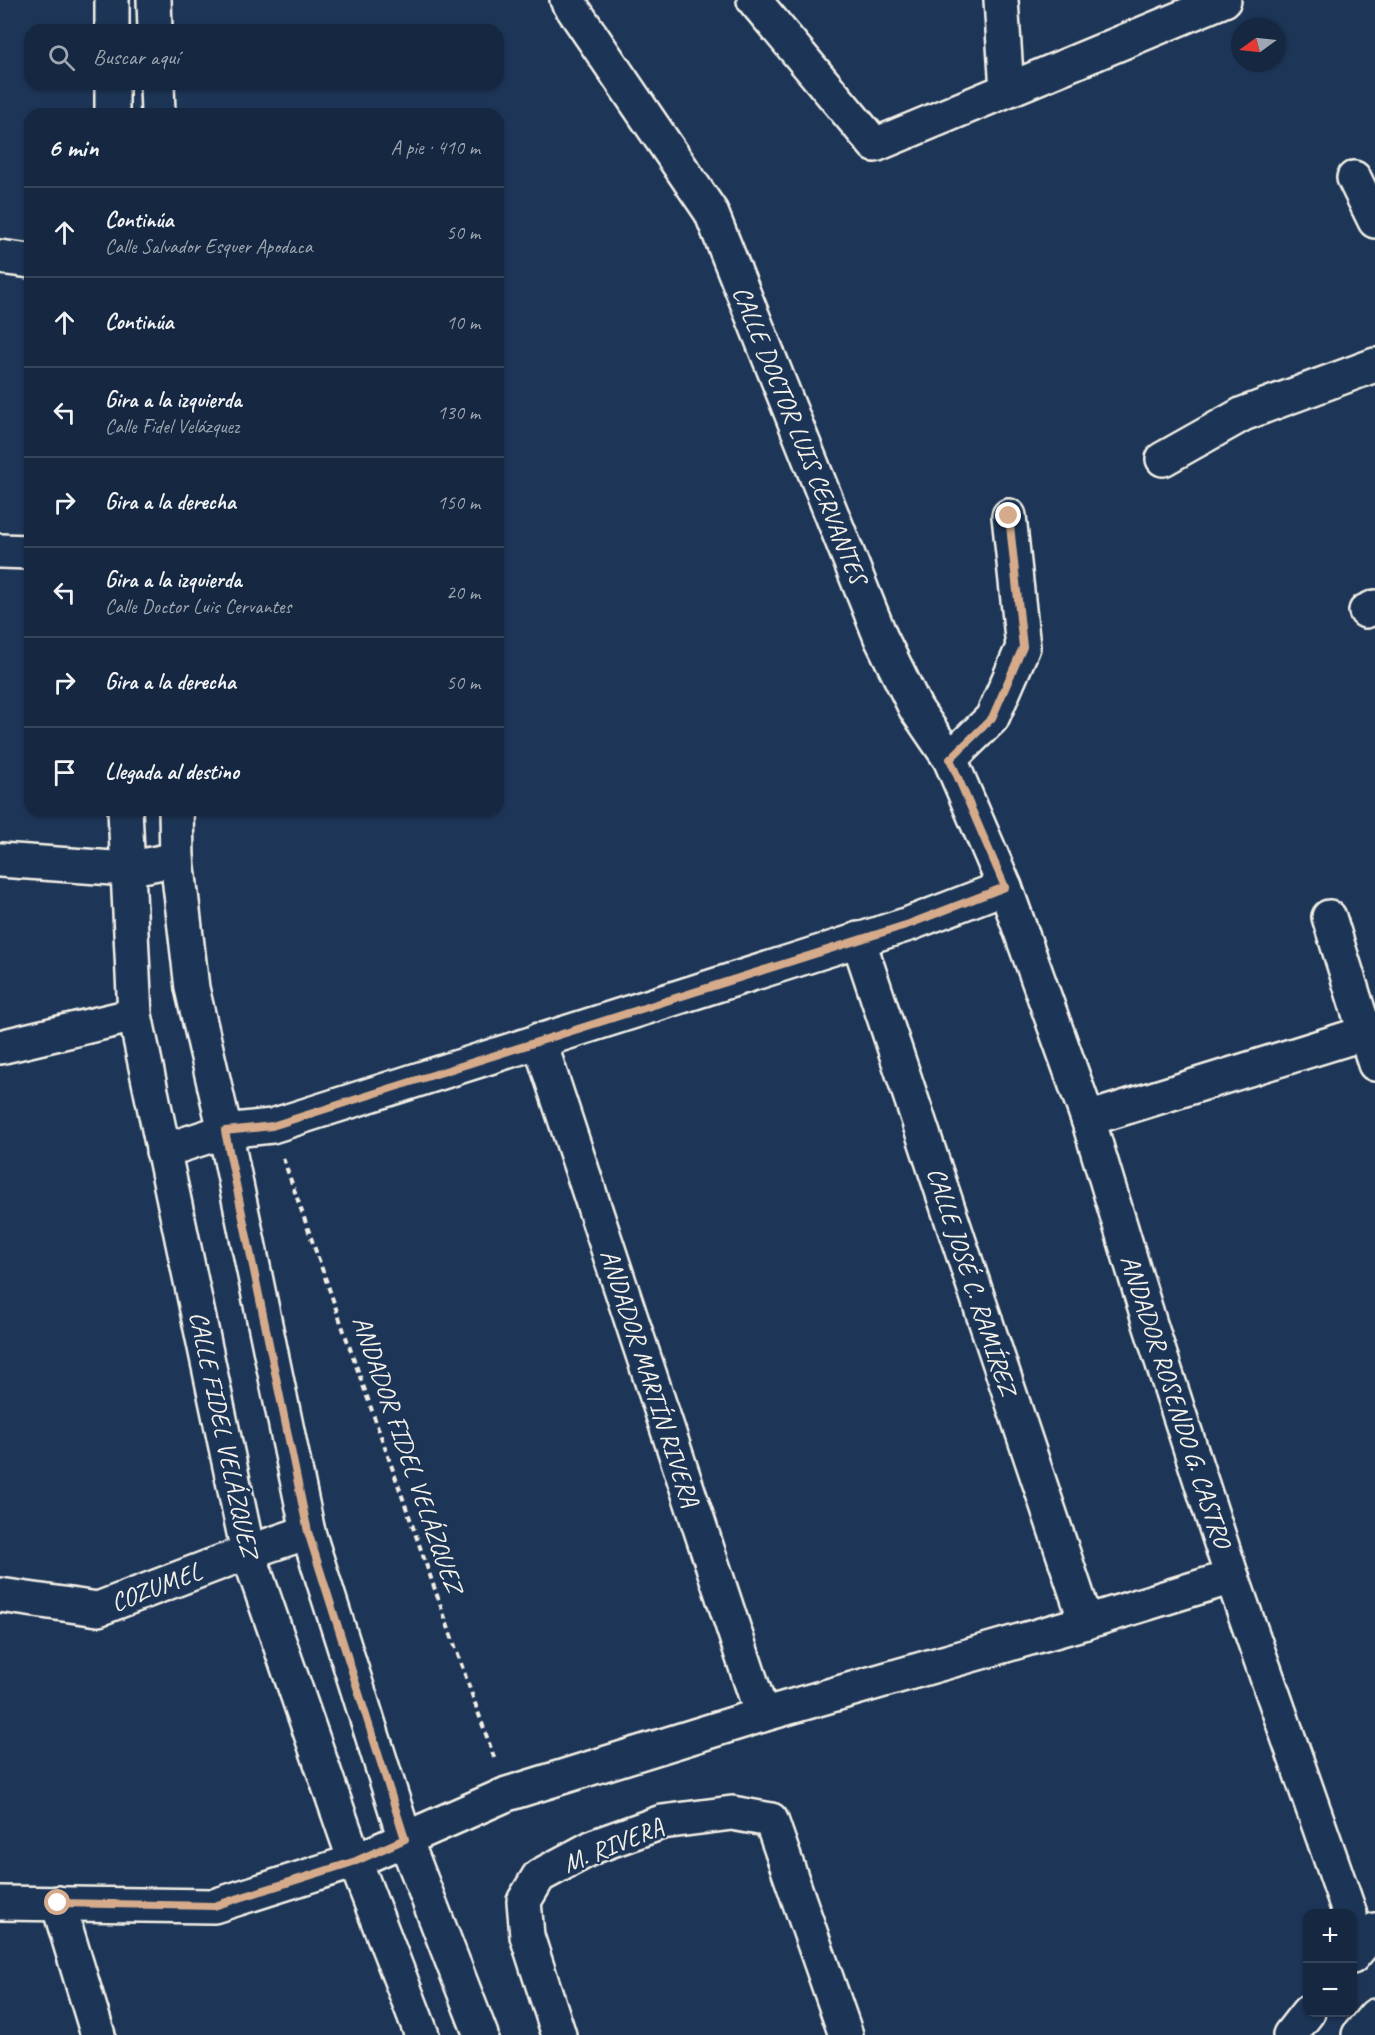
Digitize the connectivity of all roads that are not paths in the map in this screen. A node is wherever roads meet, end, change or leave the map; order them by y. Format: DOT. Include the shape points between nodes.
graph roads {
  1 [pos="112,0"];
  2 [pos="154,0"];
  3 [pos="567,0"];
  4 [pos="754,0"];
  5 [pos="1001,0"];
  6 [pos="1224,0"];
  7 [pos="112,24"];
  8 [pos="155,24"];
  9 [pos="112,90"];
  10 [pos="157,90"];
  11 [pos="1007,90"];
  12 [pos="112,108"];
  13 [pos="158,108"];
  14 [pos="1354,178"];
  15 [pos="1375,221"];
  16 [pos="0,257"];
  17 [pos="24,260"];
  18 [pos="1375,366"];
  19 [pos="1162,459"];
  20 [pos="1009,516"];
  21 [pos="0,551"];
  22 [pos="24,552"];
  23 [pos="950,759"];
  24 [pos="125,816"];
  25 [pos="176,816"];
  26 [pos="177,859"];
  27 [pos="0,860"];
  28 [pos="127,869"];
  29 [pos="1005,887"];
  30 [pos="1329,916"];
  31 [pos="858,939"];
  32 [pos="135,1015"];
  33 [pos="1365,1033"];
  34 [pos="538,1040"];
  35 [pos="0,1047"];
  36 [pos="1375,1064"];
  37 [pos="1088,1119"];
  38 [pos="225,1131"];
  39 [pos="163,1151"];
  40 [pos="308,1532"];
  41 [pos="248,1552"];
  42 [pos="1232,1577"];
  43 [pos="0,1595"];
  44 [pos="1086,1622"];
  45 [pos="762,1715"];
  46 [pos="405,1839"];
  47 [pos="356,1861"];
  48 [pos="0,1903"];
  49 [pos="58,1903"];
  50 [pos="1348,1909"];
  51 [pos="1375,2016"];
  52 [pos="1305,2017"];
  53 [pos="98,2035"];
  54 [pos="422,2035"];
  55 [pos="481,2035"];
  56 [pos="559,2035"];
  57 [pos="846,2035"];
  58 [pos="1290,2035"];
  59 [pos="1359,2035"];
  1 -- 7 [label="street"];
  2 -- 8 [label="street"];
  3 -- 23 [label="street, CALLE DOCTOR LUIS CERVANTES" via="711,212 881,638 916,709"];
  4 -- 11 [label="street" via="875,145"];
  5 -- 11 [label="street"];
  6 -- 11 [label="street"];
  9 -- 12 [label="street"];
  10 -- 13 [label="street"];
  14 -- 15 [label="street"];
  16 -- 17 [label="street"];
  18 -- 19 [label="street" via="1243,414"];
  20 -- 23 [label="street" via="1023,647 992,718"];
  21 -- 22 [label="street"];
  23 -- 29 [label="street, CALLE DOCTOR LUIS CERVANTES"];
  24 -- 28 [label="street, CALLE FIDEL VELÁZQUEZ"];
  25 -- 26 [label="street"];
  26 -- 28 [label="street"];
  26 -- 38 [label="street" via="192,988"];
  27 -- 28 [label="street"];
  28 -- 32 [label="street, CALLE FIDEL VELÁZQUEZ"];
  29 -- 31 [label="street"];
  29 -- 37 [label="street, ANDADOR ROSENDO G. CASTRO"];
  30 -- 33 [label="street"];
  31 -- 34 [label="street"];
  31 -- 44 [label="street, CALLE JOSÉ C. RAMÍREZ"];
  32 -- 35 [label="street"];
  32 -- 39 [label="street, CALLE FIDEL VELÁZQUEZ"];
  33 -- 36 [label="street"];
  33 -- 37 [label="street"];
  34 -- 38 [label="street" via="272,1126"];
  34 -- 45 [label="street, ANDADOR MARTÍN RIVERA"];
  37 -- 42 [label="street, ANDADOR ROSENDO G. CASTRO"];
  38 -- 39 [label="street"];
  38 -- 40 [label="street"];
  39 -- 41 [label="street, CALLE FIDEL VELÁZQUEZ"];
  40 -- 41 [label="street, COZUMEL"];
  40 -- 46 [label="street"];
  41 -- 43 [label="street, COZUMEL" via="98,1609"];
  41 -- 47 [label="street, CALLE FIDEL VELÁZQUEZ"];
  42 -- 44 [label="street"];
  42 -- 50 [label="street, ANDADOR ROSENDO G. CASTRO"];
  44 -- 45 [label="street"];
  45 -- 46 [label="street" via="507,1794"];
  46 -- 47 [label="street"];
  46 -- 55 [label="street"];
  47 -- 49 [label="street" via="214,1906"];
  47 -- 54 [label="street, CALLE FIDEL VELÁZQUEZ"];
  48 -- 49 [label="street"];
  49 -- 53 [label="street"];
  51 -- 59 [label="street"];
  52 -- 58 [label="street"];
  56 -- 57 [label="street, M. RIVERA" via="527,1936 524,1901 539,1876 595,1846 662,1822 732,1813 771,1820"];
}
